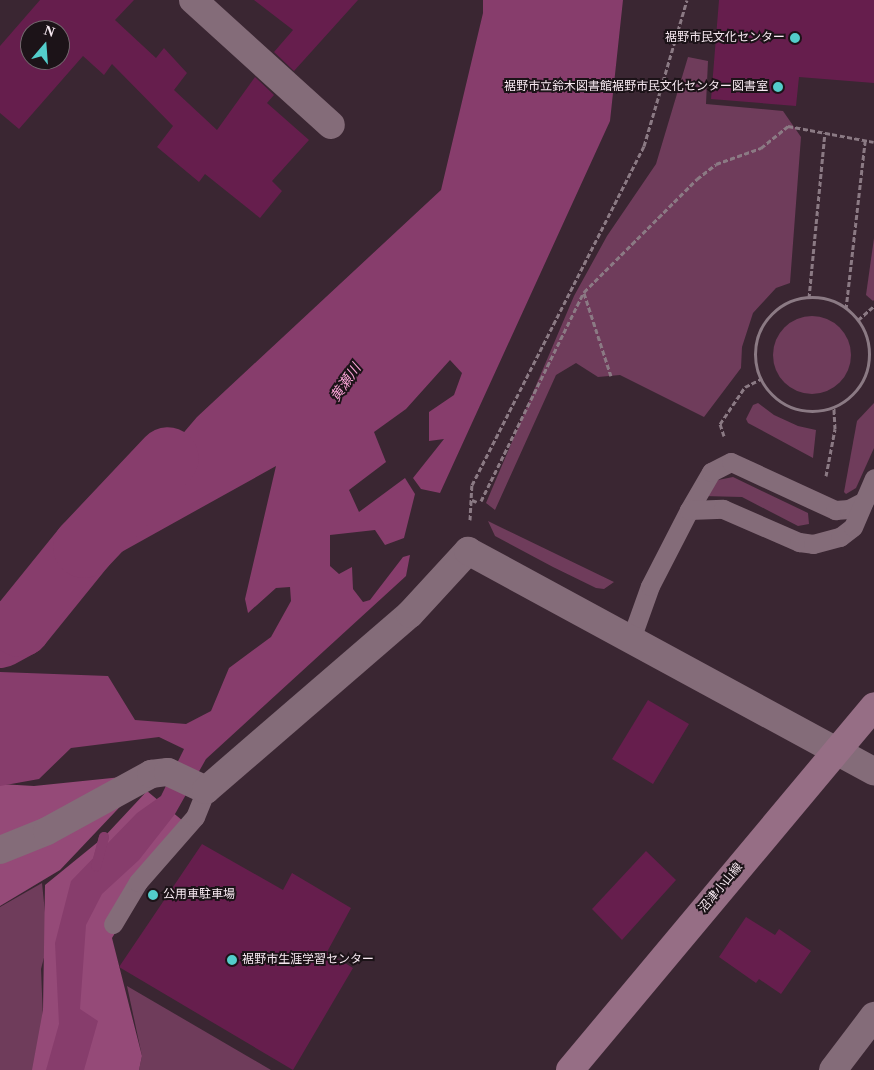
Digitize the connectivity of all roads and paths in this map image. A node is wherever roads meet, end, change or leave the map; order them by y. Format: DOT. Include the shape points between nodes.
graph roads {
  1 [pos="193,0"];
  2 [pos="687,0"];
  3 [pos="330,125"];
  4 [pos="825,133"];
  5 [pos="865,141"];
  6 [pos="874,142"];
  7 [pos="584,292"];
  8 [pos="808,298"];
  9 [pos="874,306"];
  10 [pos="846,308"];
  11 [pos="858,320"];
  12 [pos="611,376"];
  13 [pos="761,379"];
  14 [pos="834,408"];
  15 [pos="731,462"];
  16 [pos="874,478"];
  17 [pos="472,500"];
  18 [pos="482,501"];
  19 [pos="864,501"];
  20 [pos="477,502"];
  21 [pos="821,503"];
  22 [pos="689,510"];
  23 [pos="468,551"];
  24 [pos="631,638"];
  25 [pos="874,706"];
  26 [pos="836,750"];
  27 [pos="874,771"];
  28 [pos="201,787"];
  29 [pos="0,850"];
  30 [pos="113,924"];
  31 [pos="874,1016"];
  32 [pos="570,1070"];
  33 [pos="833,1070"];
  1 -- 3 [label="street"];
  2 -- 17 [label="path" via="644,146 472,485"];
  4 -- 5 [label="path"];
  4 -- 7 [label="path" via="788,126 762,148 716,164 655,218"];
  4 -- 8 [label="path"];
  5 -- 6 [label="path"];
  5 -- 10 [label="path"];
  7 -- 12 [label="path"];
  7 -- 18 [label="path"];
  8 -- 10 [label="path" via="828,300"];
  8 -- 13 [label="path" via="782,305 758,334 755,352"];
  9 -- 11 [label="path"];
  10 -- 11 [label="path"];
  11 -- 14 [label="path" via="869,347 869,365 856,390"];
  13 -- 14 [label="path" via="779,402 796,410 815,412"];
  13 -- 15 [label="path" via="745,387 720,424"];
  14 -- 21 [label="path" via="835,429"];
  15 -- 21 [label="lane"];
  15 -- 22 [label="lane" via="711,472"];
  16 -- 19 [label="lane"];
  17 -- 20 [label="path"];
  17 -- 23 [label="path"];
  19 -- 21 [label="lane" via="835,510"];
  19 -- 22 [label="lane" via="853,527 840,537 813,544 799,542 723,509"];
  22 -- 24 [label="lane" via="650,586"];
  23 -- 24 [label="street"];
  23 -- 28 [label="street" via="410,614"];
  24 -- 26 [label="street"];
  25 -- 26 [label="main road, 沼津小山線"];
  26 -- 27 [label="street"];
  26 -- 32 [label="main road, 沼津小山線"];
  28 -- 29 [label="street" via="168,772 151,774 47,831"];
  28 -- 30 [label="lane" via="195,817 138,882"];
  31 -- 33 [label="street"];
}
